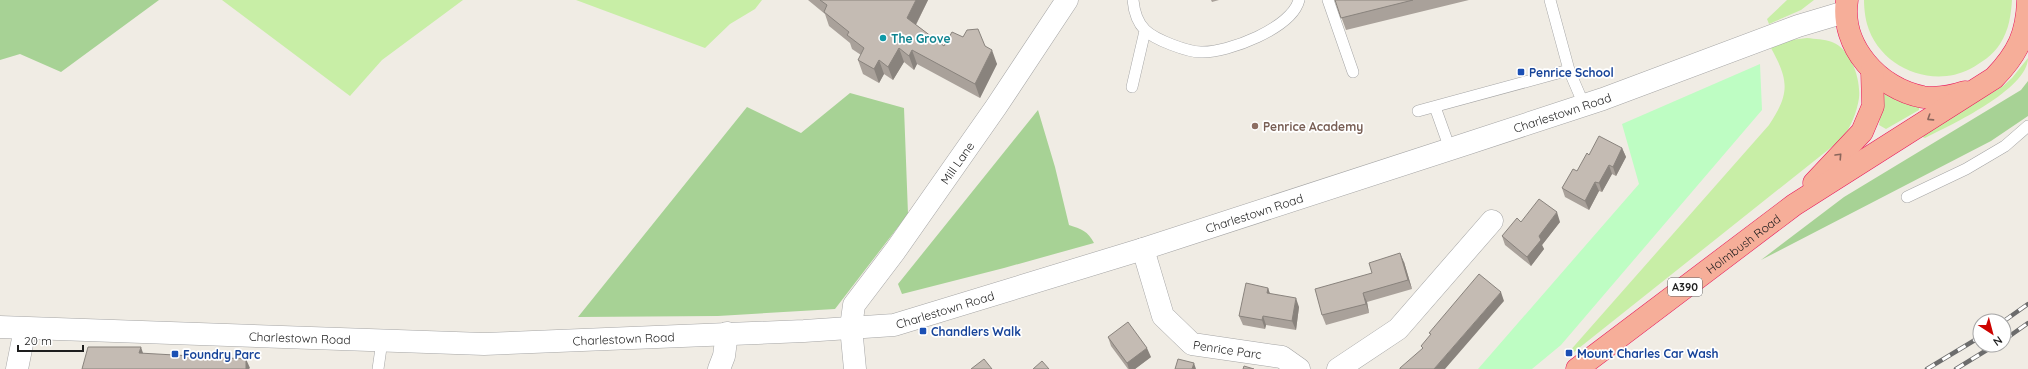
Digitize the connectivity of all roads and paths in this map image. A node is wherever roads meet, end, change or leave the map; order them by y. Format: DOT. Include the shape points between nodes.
graph roads {
  1 [pos="1068,0"];
  2 [pos="1133,0"];
  3 [pos="1299,0"];
  4 [pos="1328,0"];
  5 [pos="1550,0"];
  6 [pos="2028,0"];
  7 [pos="1846,6"];
  8 [pos="1145,31"];
  9 [pos="1569,70"];
  10 [pos="1872,71"];
  11 [pos="1353,72"];
  12 [pos="1132,88"];
  13 [pos="1974,89"];
  14 [pos="1584,105"];
  15 [pos="1435,107"];
  16 [pos="1418,111"];
  17 [pos="2028,126"];
  18 [pos="1450,149"];
  19 [pos="1907,197"];
  20 [pos="1794,205"];
  21 [pos="1492,221"];
  22 [pos="1143,249"];
  23 [pos="0,327"];
  24 [pos="852,327"];
  25 [pos="25,329"];
  26 [pos="727,333"];
  27 [pos="382,341"];
  28 [pos="17,369"];
  29 [pos="378,369"];
  30 [pos="719,369"];
  31 [pos="855,369"];
  32 [pos="1299,369"];
  33 [pos="1338,369"];
  34 [pos="1577,369"];
  1 -- 24 [label="street, Mill Lane" via="895,251 854,305"];
  2 -- 8 [label="lane" via="1135,14"];
  3 -- 8 [label="lane" via="1273,30 1251,40 1202,52 1190,51"];
  4 -- 11 [label="lane"];
  5 -- 9 [label="lane"];
  6 -- 13 [label="highway, A390" via="2021,42 2010,62 1994,78"];
  7 -- 10 [label="highway, A390" via="1853,44"];
  7 -- 14 [label="street, Charlestown Road"];
  8 -- 12 [label="lane"];
  9 -- 14 [label="lane"];
  9 -- 15 [label="lane"];
  10 -- 13 [label="highway, A390" via="1896,88 1923,97 1953,96"];
  20 -- 10 [label="highway, A390, one-way" via="1862,132 1873,106"];
  13 -- 20 [label="highway, A390, one-way"];
  14 -- 18 [label="street, Charlestown Road"];
  15 -- 16 [label="lane"];
  15 -- 18 [label="lane"];
  17 -- 19 [label="lane" via="2005,146 1966,170"];
  18 -- 22 [label="street, Charlestown Road"];
  20 -- 34 [label="highway, Holmbush Road / A390"];
  21 -- 33 [label="street" via="1398,329"];
  22 -- 24 [label="street, Charlestown Road" via="894,325"];
  22 -- 32 [label="street, Penrice Parc" via="1163,316 1192,344 1282,358"];
  23 -- 25 [label="street, Charlestown Road"];
  24 -- 26 [label="street, Charlestown Road"];
  24 -- 31 [label="street"];
  25 -- 27 [label="street, Charlestown Road"];
  25 -- 28 [label="street"];
  26 -- 27 [label="street, Charlestown Road" via="484,344"];
  26 -- 30 [label="street" via="724,356"];
  27 -- 29 [label="lane"];
}
